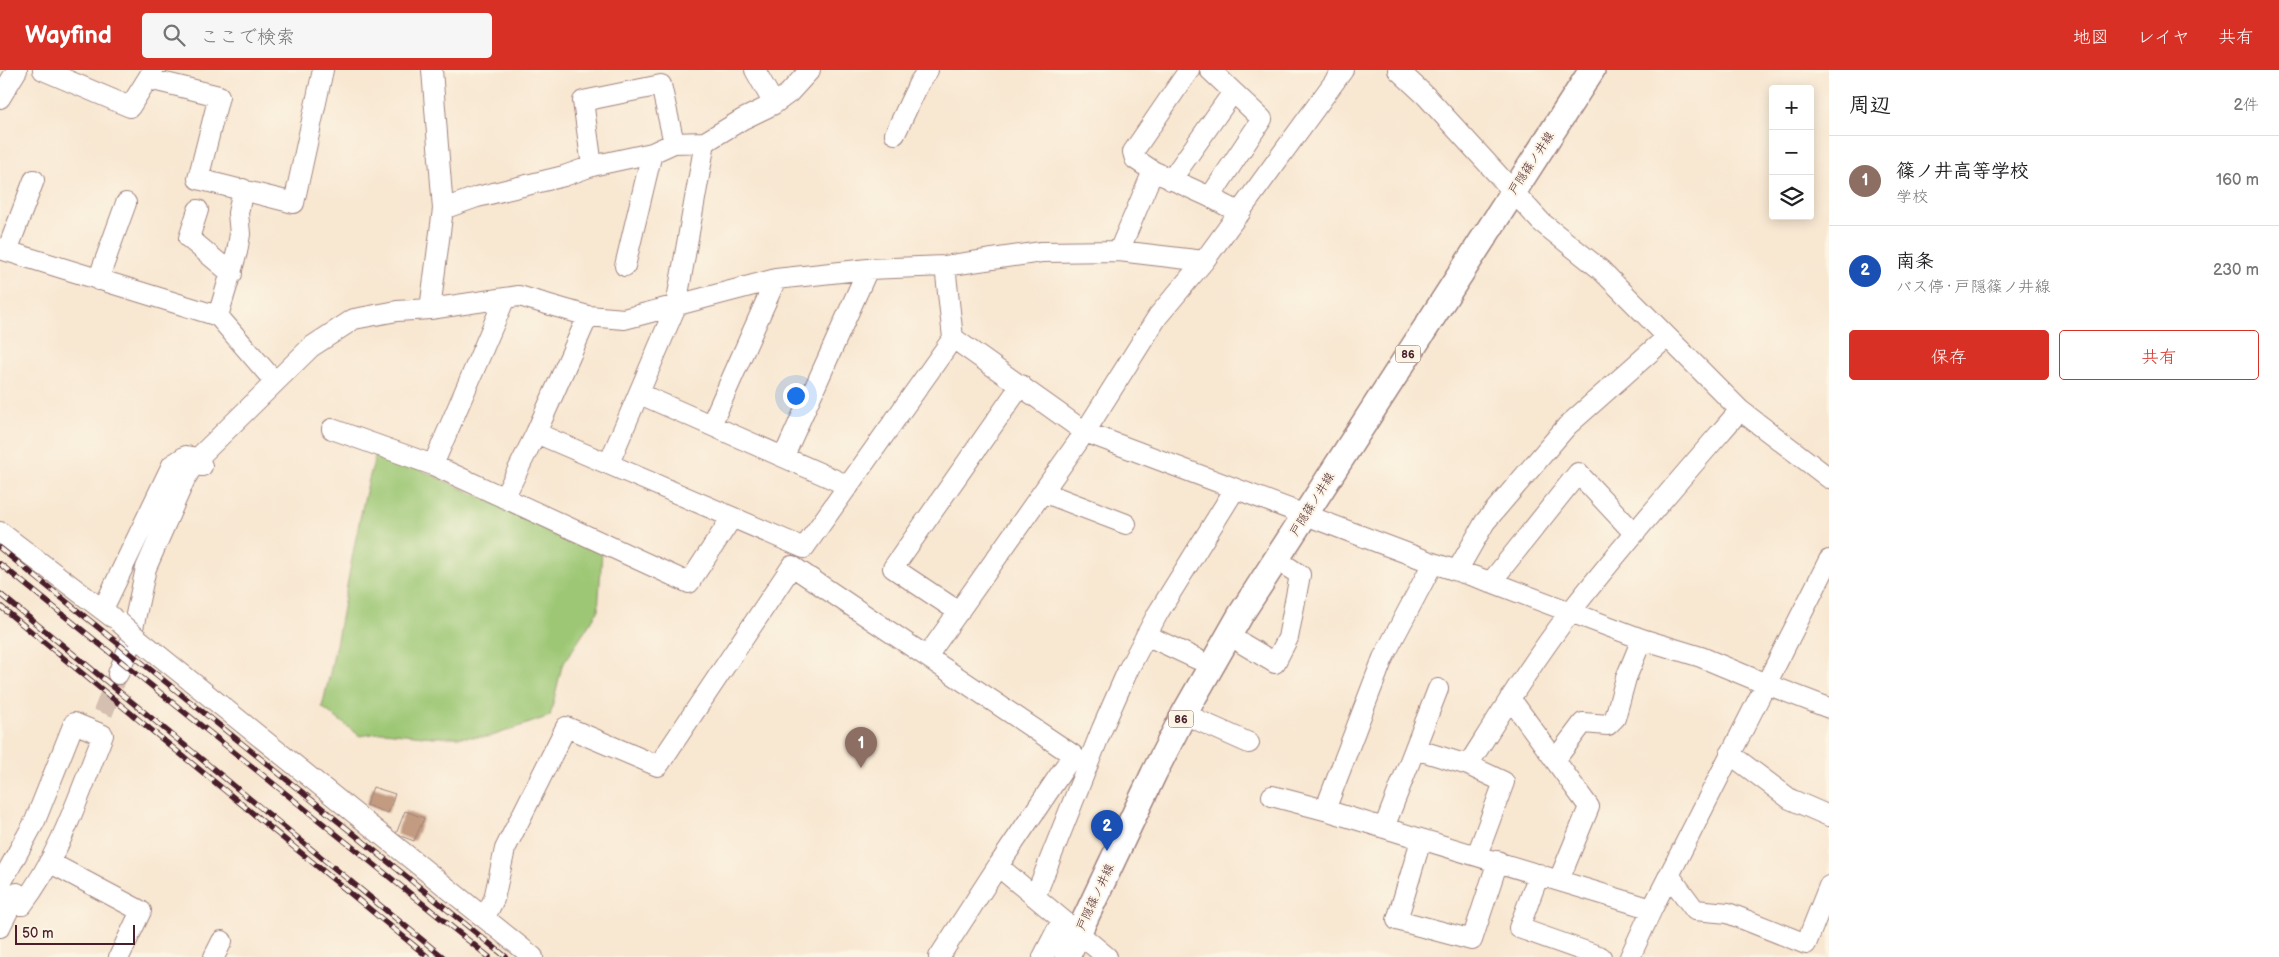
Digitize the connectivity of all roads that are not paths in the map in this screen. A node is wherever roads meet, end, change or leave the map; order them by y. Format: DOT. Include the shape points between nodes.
graph roads {
  1 [pos="17,70"];
  2 [pos="43,70"];
  3 [pos="323,70"];
  4 [pos="432,70"];
  5 [pos="755,70"];
  6 [pos="810,70"];
  7 [pos="928,70"];
  8 [pos="1189,70"];
  9 [pos="1210,70"];
  10 [pos="1343,70"];
  11 [pos="1398,70"];
  12 [pos="1592,70"];
  13 [pos="151,75"];
  14 [pos="1233,92"];
  15 [pos="0,98"];
  16 [pos="774,104"];
  17 [pos="896,134"];
  18 [pos="705,142"];
  19 [pos="674,144"];
  20 [pos="652,153"];
  21 [pos="592,166"];
  22 [pos="1153,172"];
  23 [pos="34,180"];
  24 [pos="1171,180"];
  25 [pos="243,189"];
  26 [pos="1512,192"];
  27 [pos="1210,197"];
  28 [pos="126,203"];
  29 [pos="198,210"];
  30 [pos="443,210"];
  31 [pos="1240,213"];
  32 [pos="3,250"];
  33 [pos="1119,251"];
  34 [pos="1204,262"];
  35 [pos="625,266"];
  36 [pos="945,266"];
  37 [pos="868,269"];
  38 [pos="232,274"];
  39 [pos="776,279"];
  40 [pos="98,280"];
  41 [pos="505,298"];
  42 [pos="676,306"];
  43 [pos="430,309"];
  44 [pos="218,316"];
  45 [pos="588,316"];
  46 [pos="954,338"];
  47 [pos="1666,338"];
  48 [pos="275,382"];
  49 [pos="1021,385"];
  50 [pos="640,394"];
  51 [pos="1740,410"];
  52 [pos="711,425"];
  53 [pos="332,429"];
  54 [pos="1085,432"];
  55 [pos="536,433"];
  56 [pos="784,456"];
  57 [pos="198,458"];
  58 [pos="609,464"];
  59 [pos="433,465"];
  60 [pos="1829,478"];
  61 [pos="849,486"];
  62 [pos="1235,489"];
  63 [pos="1043,492"];
  64 [pos="504,498"];
  65 [pos="1305,516"];
  66 [pos="731,519"];
  67 [pos="1126,524"];
  68 [pos="0,532"];
  69 [pos="1634,533"];
  70 [pos="1276,559"];
  71 [pos="1829,560"];
  72 [pos="1433,563"];
  73 [pos="1458,571"];
  74 [pos="1491,582"];
  75 [pos="104,609"];
  76 [pos="959,612"];
  77 [pos="1570,612"];
  78 [pos="1146,635"];
  79 [pos="138,638"];
  80 [pos="1642,639"];
  81 [pos="1242,644"];
  82 [pos="928,655"];
  83 [pos="1196,659"];
  84 [pos="118,674"];
  85 [pos="1766,684"];
  86 [pos="1438,689"];
  87 [pos="1510,698"];
  88 [pos="1829,708"];
  89 [pos="1184,714"];
  90 [pos="92,741"];
  91 [pos="1249,743"];
  92 [pos="1414,749"];
  93 [pos="1730,754"];
  94 [pos="1081,758"];
  95 [pos="1555,760"];
  96 [pos="1468,764"];
  97 [pos="1272,796"];
  98 [pos="1324,810"];
  99 [pos="1829,816"];
  100 [pos="1384,828"];
  101 [pos="1421,840"];
  102 [pos="1477,856"];
  103 [pos="1498,861"];
  104 [pos="49,862"];
  105 [pos="998,866"];
  106 [pos="1539,874"];
  107 [pos="1669,875"];
  108 [pos="1559,880"];
  109 [pos="0,885"];
  110 [pos="1829,886"];
  111 [pos="1035,897"];
  112 [pos="5,902"];
  113 [pos="1652,909"];
  114 [pos="485,917"];
  115 [pos="0,928"];
  116 [pos="1079,938"];
  117 [pos="119,957"];
  118 [pos="533,957"];
  119 [pos="939,957"];
  120 [pos="1043,957"];
  121 [pos="1067,957"];
  122 [pos="1107,957"];
  123 [pos="1601,957"];
  124 [pos="1630,957"];
  1 -- 15 [label="street"];
  2 -- 13 [label="street" via="130,107"];
  3 -- 25 [label="street" via="294,203"];
  4 -- 30 [label="street"];
  5 -- 16 [label="street"];
  6 -- 16 [label="street"];
  7 -- 17 [label="street"];
  8 -- 22 [label="street" via="1133,152 1135,159"];
  9 -- 14 [label="street"];
  10 -- 31 [label="street"];
  11 -- 26 [label="street" via="1427,97"];
  12 -- 26 [label="main road, 戸隠篠ノ井線 / 86"];
  13 -- 25 [label="street" via="219,96 198,178"];
  14 -- 24 [label="street"];
  14 -- 27 [label="street" via="1262,119"];
  16 -- 18 [label="street"];
  18 -- 19 [label="street"];
  18 -- 42 [label="street"];
  19 -- 20 [label="street"];
  19 -- 21 [label="street" via="661,85 582,101"];
  20 -- 21 [label="street"];
  20 -- 35 [label="street"];
  21 -- 30 [label="street" via="564,176 477,196"];
  22 -- 24 [label="street"];
  22 -- 33 [label="street"];
  23 -- 32 [label="street"];
  24 -- 27 [label="street"];
  25 -- 38 [label="street" via="238,213 240,234"];
  26 -- 47 [label="street" via="1541,222 1600,269"];
  26 -- 65 [label="main road, 戸隠篠ノ井線 / 86"];
  27 -- 31 [label="street"];
  28 -- 40 [label="street"];
  29 -- 38 [label="street" via="189,238"];
  30 -- 43 [label="street"];
  31 -- 34 [label="street"];
  32 -- 40 [label="street"];
  33 -- 34 [label="street"];
  33 -- 36 [label="street" via="1041,252"];
  34 -- 54 [label="street" via="1158,316"];
  36 -- 37 [label="street"];
  36 -- 46 [label="street"];
  37 -- 39 [label="street"];
  37 -- 56 [label="street"];
  38 -- 44 [label="street"];
  39 -- 42 [label="street"];
  39 -- 52 [label="street"];
  40 -- 44 [label="street"];
  41 -- 43 [label="street"];
  41 -- 45 [label="street" via="519,296"];
  41 -- 59 [label="street"];
  42 -- 45 [label="street" via="624,319"];
  42 -- 50 [label="street"];
  43 -- 48 [label="street" via="354,319 311,347"];
  44 -- 48 [label="street"];
  45 -- 55 [label="street"];
  46 -- 49 [label="street"];
  46 -- 61 [label="street"];
  47 -- 51 [label="street"];
  47 -- 73 [label="street" via="1567,426 1485,522"];
  48 -- 57 [label="street"];
  49 -- 54 [label="street"];
  49 -- 76 [label="street" via="893,568"];
  50 -- 52 [label="street"];
  50 -- 58 [label="street"];
  51 -- 60 [label="street"];
  51 -- 69 [label="street"];
  52 -- 56 [label="street"];
  53 -- 59 [label="street"];
  54 -- 62 [label="street"];
  54 -- 63 [label="street"];
  55 -- 58 [label="street"];
  55 -- 64 [label="street"];
  56 -- 61 [label="street"];
  57 -- 75 [label="street" via="186,456 172,465"];
  57 -- 79 [label="street" via="202,464 200,480 153,580"];
  57 -- 84 [label="street" via="185,479 146,568 129,647"];
  58 -- 66 [label="street"];
  59 -- 64 [label="street"];
  61 -- 66 [label="street" via="804,548"];
  62 -- 65 [label="street"];
  62 -- 78 [label="street"];
  63 -- 67 [label="street"];
  63 -- 76 [label="street"];
  64 -- 66 [label="street" via="689,583"];
  65 -- 70 [label="main road, 戸隠篠ノ井線 / 86"];
  65 -- 72 [label="street"];
  68 -- 75 [label="street"];
  69 -- 74 [label="street" via="1578,473"];
  69 -- 77 [label="street"];
  70 -- 81 [label="street" via="1300,575 1288,638 1275,663"];
  70 -- 89 [label="main road, 戸隠篠ノ井線 / 86"];
  71 -- 85 [label="street"];
  72 -- 73 [label="street"];
  72 -- 98 [label="street" via="1383,658"];
  73 -- 74 [label="street"];
  74 -- 77 [label="street"];
  75 -- 79 [label="street, bridge"];
  76 -- 82 [label="street"];
  77 -- 80 [label="street"];
  77 -- 87 [label="street"];
  78 -- 83 [label="street"];
  78 -- 94 [label="street"];
  79 -- 114 [label="street"];
  80 -- 85 [label="street" via="1701,657"];
  80 -- 95 [label="street" via="1626,678 1615,718 1608,725 1583,723"];
  82 -- 94 [label="street"];
  82 -- 114 [label="street" via="792,566 658,766 566,727 505,849 494,899"];
  85 -- 88 [label="street"];
  85 -- 93 [label="street"];
  86 -- 92 [label="street"];
  87 -- 95 [label="street"];
  87 -- 96 [label="street"];
  89 -- 91 [label="street"];
  89 -- 116 [label="main road, 戸隠篠ノ井線 / 86" via="1121,839"];
  90 -- 112 [label="street" via="54,828"];
  92 -- 96 [label="street"];
  92 -- 100 [label="street"];
  93 -- 99 [label="street" via="1790,799"];
  93 -- 107 [label="street"];
  94 -- 105 [label="street"];
  94 -- 111 [label="street"];
  95 -- 108 [label="street" via="1589,807"];
  96 -- 102 [label="street" via="1504,782"];
  97 -- 98 [label="street"];
  98 -- 100 [label="street"];
  100 -- 101 [label="street"];
  101 -- 102 [label="street"];
  101 -- 103 [label="street" via="1396,920 1472,940"];
  102 -- 103 [label="street"];
  103 -- 106 [label="street"];
  104 -- 109 [label="street" via="103,735 74,723 31,829"];
  104 -- 112 [label="street" via="22,905"];
  104 -- 117 [label="street" via="140,911"];
  105 -- 111 [label="street"];
  105 -- 119 [label="street"];
  106 -- 108 [label="street"];
  106 -- 123 [label="street" via="1519,928"];
  107 -- 110 [label="street" via="1695,910 1728,913 1806,944"];
  107 -- 113 [label="street"];
  108 -- 113 [label="street"];
  111 -- 116 [label="street"];
  112 -- 115 [label="street"];
  113 -- 124 [label="street"];
  114 -- 118 [label="street"];
  116 -- 120 [label="street"];
  116 -- 121 [label="main road, 戸隠篠ノ井線 / 86"];
  116 -- 122 [label="street"];
}
